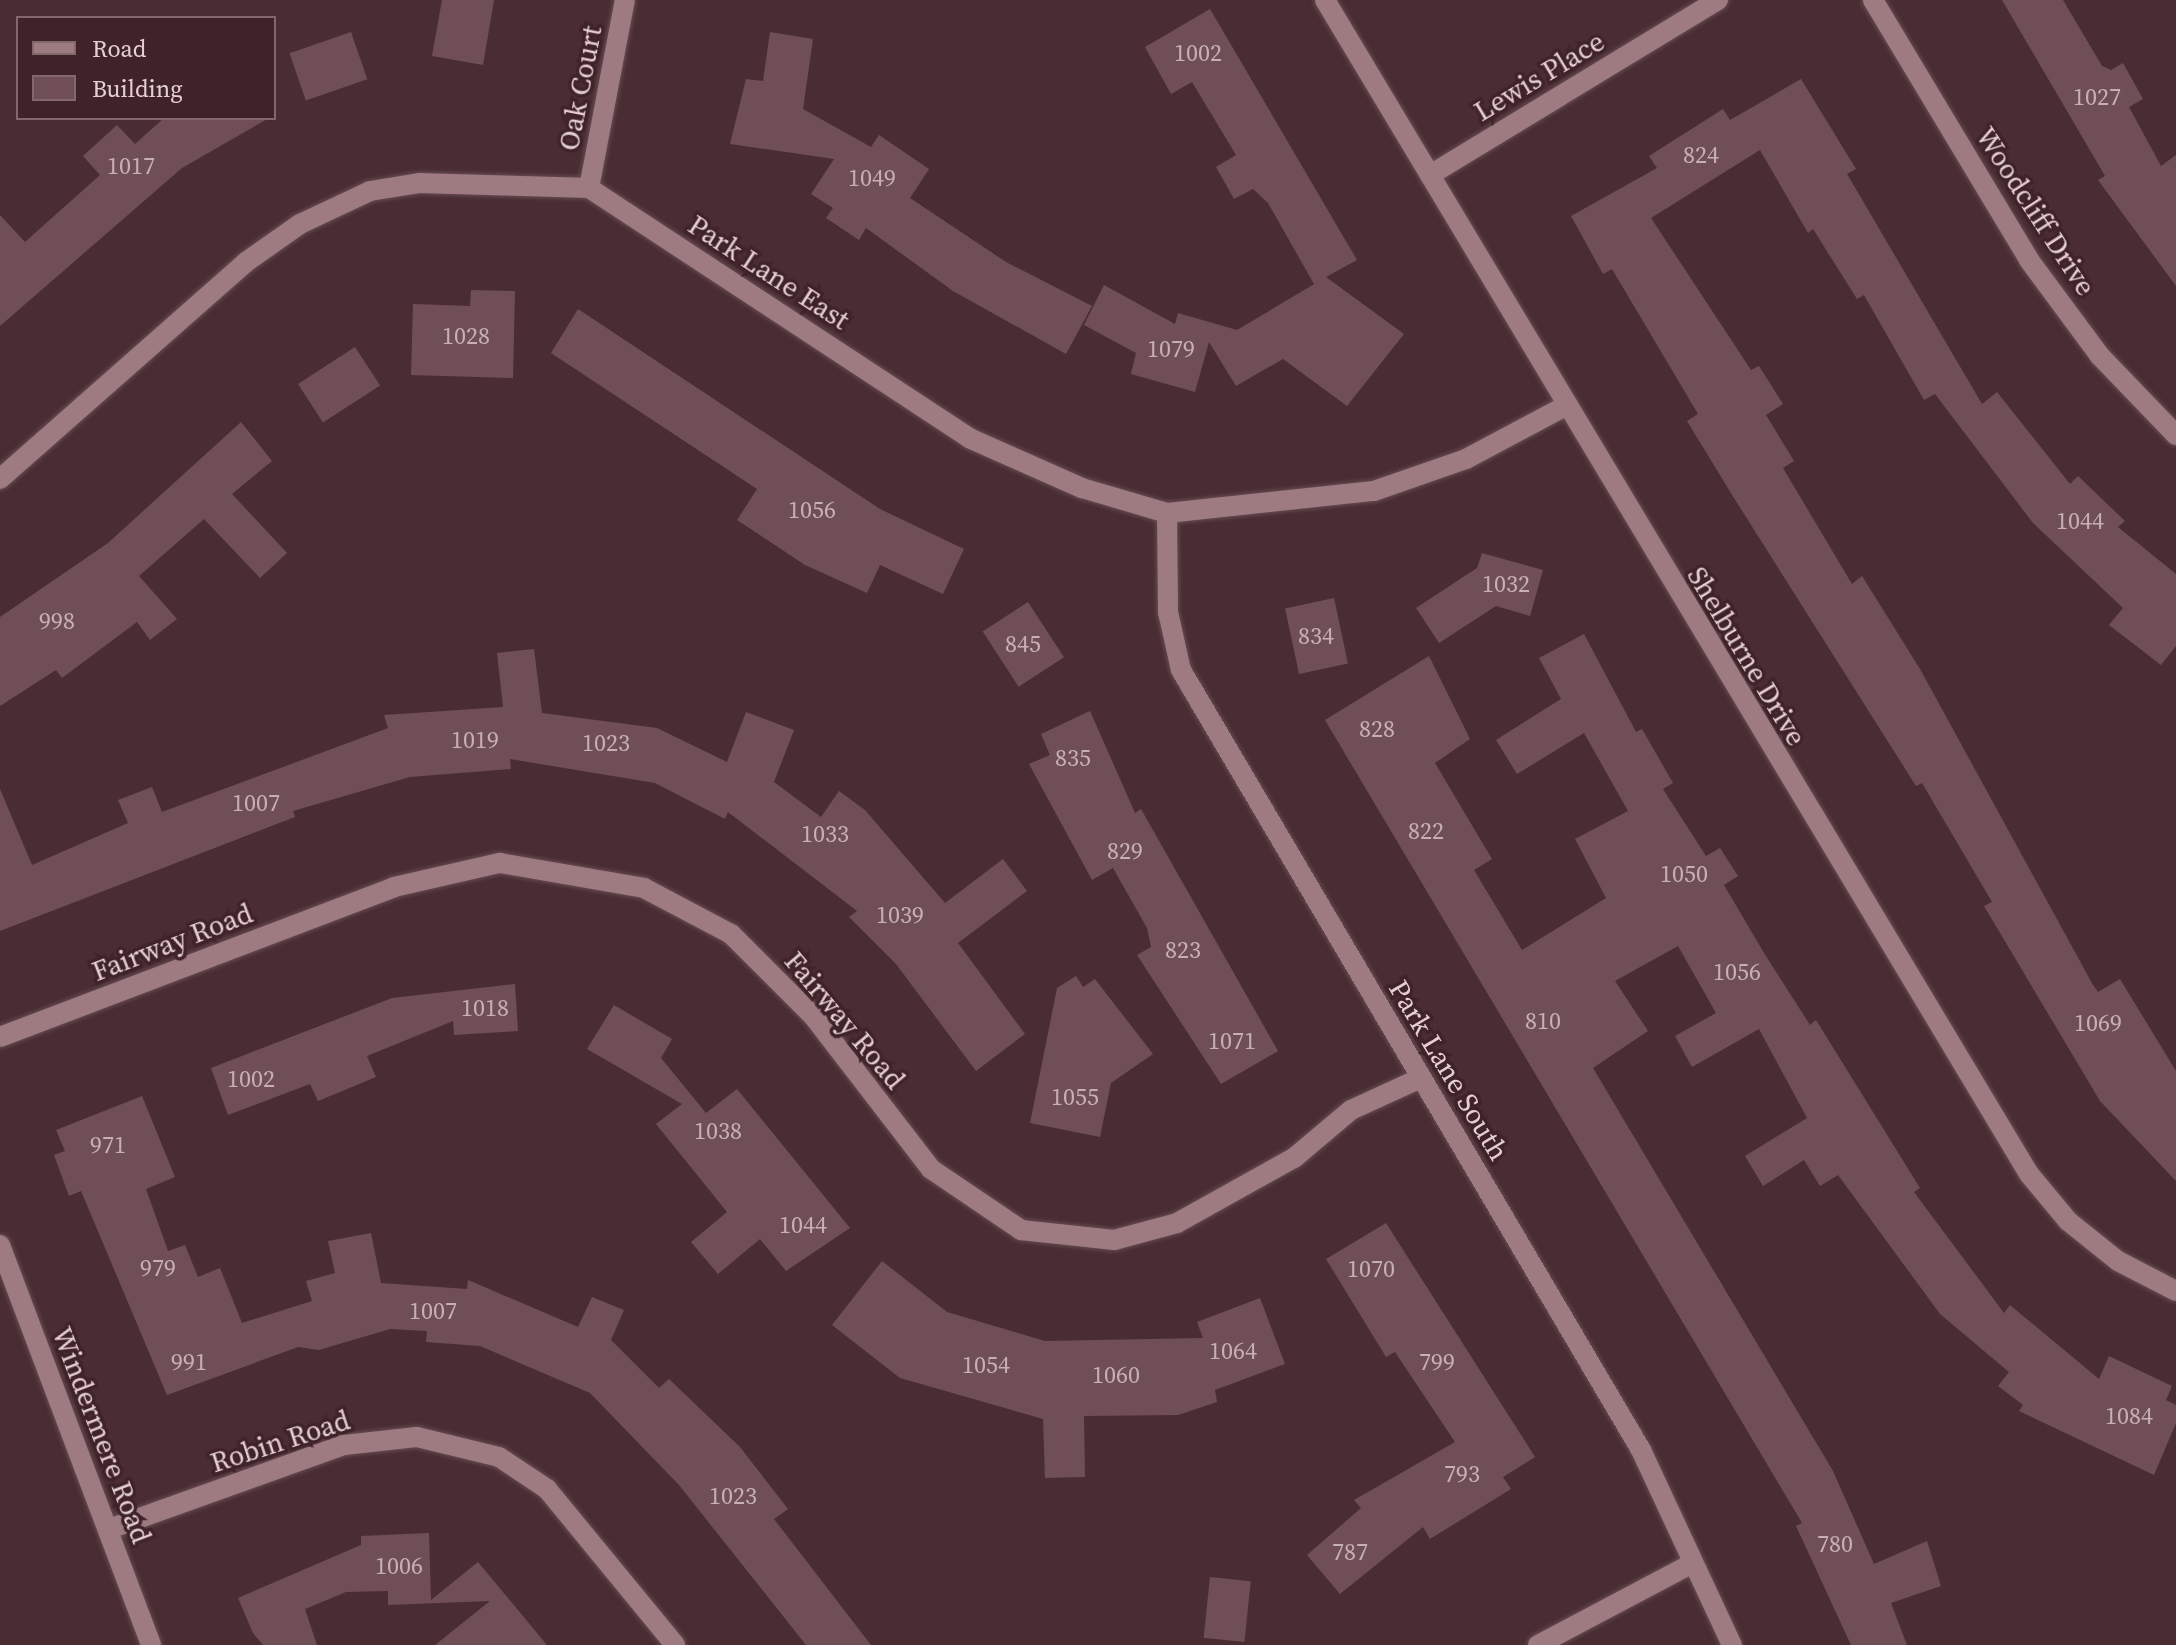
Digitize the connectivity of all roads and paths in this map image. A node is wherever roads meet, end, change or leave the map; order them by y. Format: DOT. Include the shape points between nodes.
graph roads {
  1 [pos="625,0"];
  2 [pos="1325,0"];
  3 [pos="1718,0"];
  4 [pos="1873,0"];
  5 [pos="1430,175"];
  6 [pos="589,188"];
  7 [pos="1564,407"];
  8 [pos="2176,435"];
  9 [pos="0,479"];
  10 [pos="1167,513"];
  11 [pos="0,1037"];
  12 [pos="1421,1078"];
  13 [pos="0,1245"];
  14 [pos="2176,1291"];
  15 [pos="109,1529"];
  16 [pos="1689,1565"];
  17 [pos="151,1645"];
  18 [pos="675,1645"];
  19 [pos="1538,1645"];
  20 [pos="1732,1645"];
  1 -- 6 [label="street, Oak Court"];
  2 -- 5 [label="street, Shelburne Drive"];
  3 -- 5 [label="street, Lewis Place"];
  4 -- 8 [label="street, Woodcliff Drive" via="2029,260 2100,356"];
  5 -- 7 [label="street, Shelburne Drive"];
  6 -- 9 [label="street" via="420,183 333,205 246,262"];
  6 -- 10 [label="street, Park Lane East" via="969,438 1082,488"];
  7 -- 10 [label="street, Park Lane East" via="1466,459 1374,491"];
  7 -- 14 [label="street, Shelburne Drive" via="2029,1174 2068,1221 2118,1261"];
  10 -- 12 [label="street, Park Lane South" via="1168,612 1181,670"];
  11 -- 12 [label="street, Fairway Road" via="394,887 500,863 644,888 731,934 814,1017 931,1169 1021,1230 1114,1240 1177,1223 1294,1158 1351,1110"];
  12 -- 16 [label="street, Park Lane South" via="1641,1450"];
  13 -- 15 [label="street, Windermere Road"];
  15 -- 17 [label="street, Windermere Road"];
  15 -- 18 [label="street, Robin Road" via="344,1445 417,1437 499,1457 547,1489"];
  16 -- 19 [label="street"];
  16 -- 20 [label="street, Park Lane South"];
}
